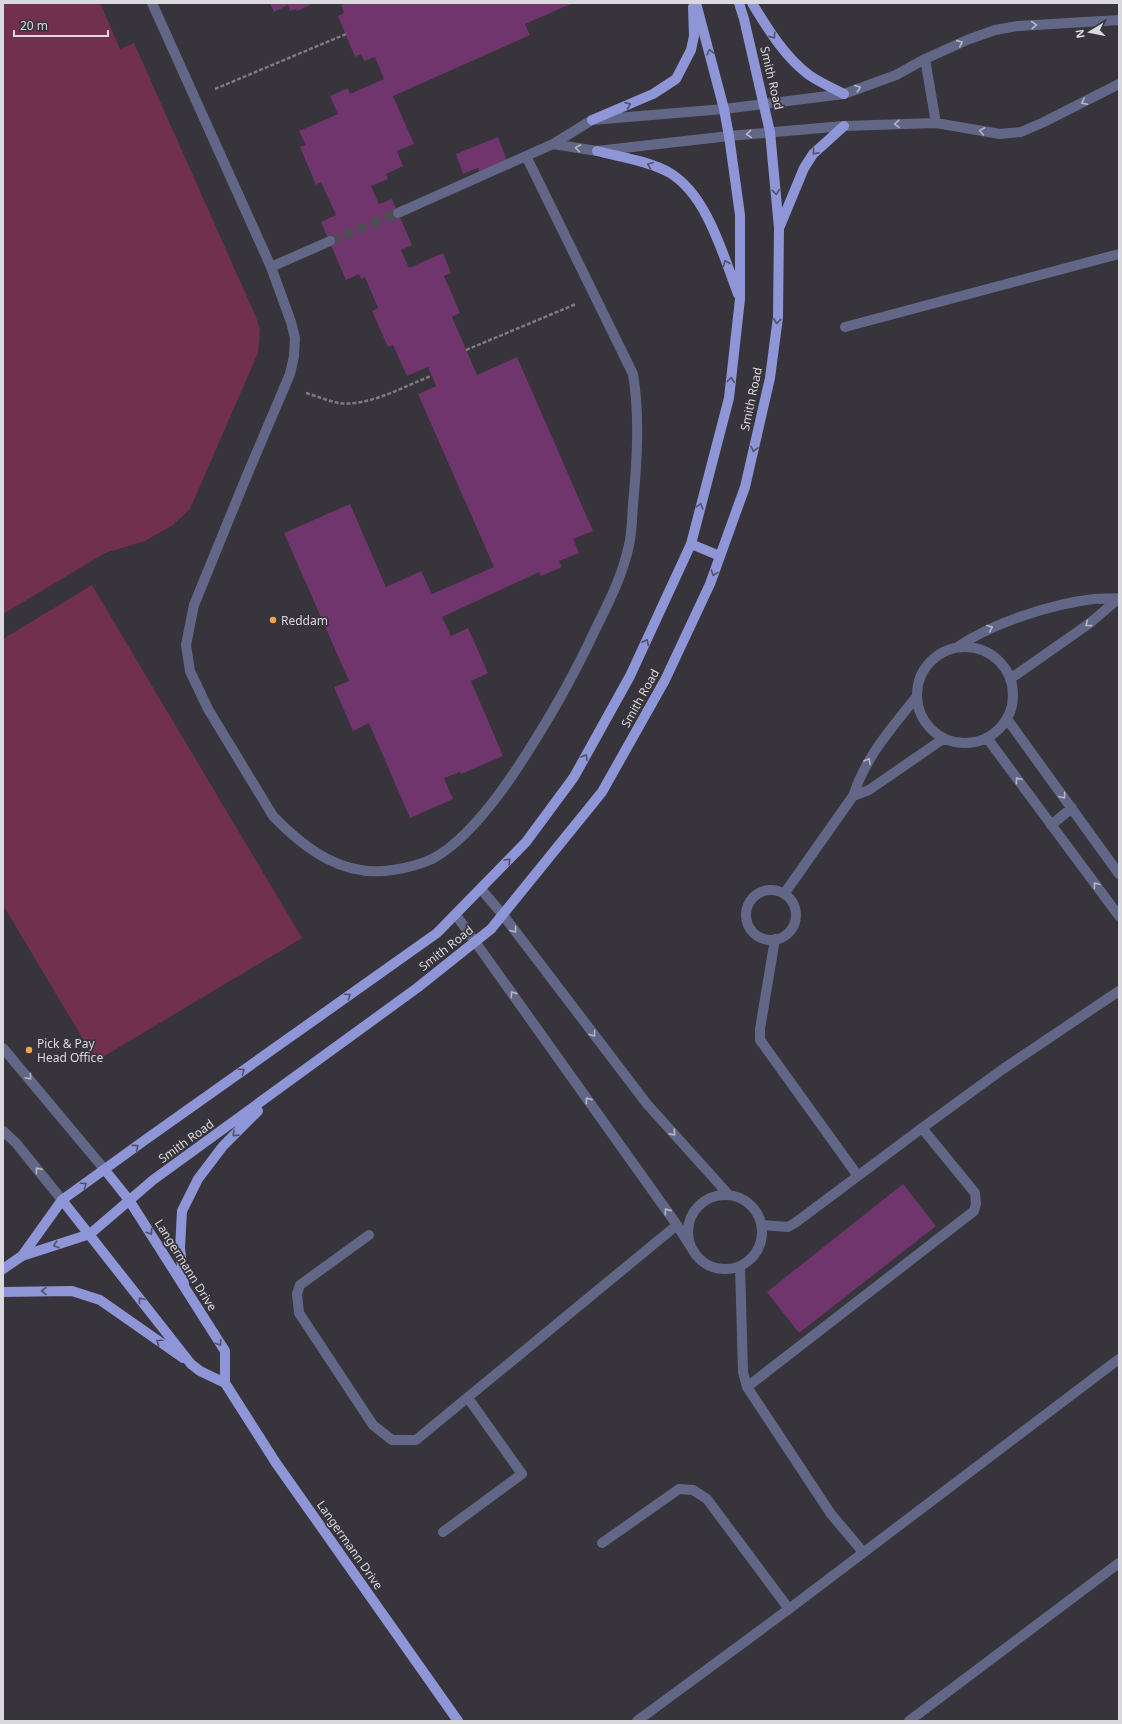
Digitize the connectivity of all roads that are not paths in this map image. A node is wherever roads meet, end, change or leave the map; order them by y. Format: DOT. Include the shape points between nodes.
graph roads {
  1 [pos="152,3"];
  2 [pos="693,3"];
  3 [pos="696,3"];
  4 [pos="739,3"];
  5 [pos="752,3"];
  6 [pos="1119,20"];
  7 [pos="925,59"];
  8 [pos="1119,84"];
  9 [pos="844,94"];
  10 [pos="765,104"];
  11 [pos="724,108"];
  12 [pos="592,120"];
  13 [pos="936,123"];
  14 [pos="844,126"];
  15 [pos="770,132"];
  16 [pos="729,136"];
  17 [pos="553,144"];
  18 [pos="597,151"];
  19 [pos="526,156"];
  20 [pos="398,212"];
  21 [pos="779,228"];
  22 [pos="330,241"];
  23 [pos="1119,254"];
  24 [pos="271,266"];
  25 [pos="740,299"];
  26 [pos="845,328"];
  27 [pos="690,544"];
  28 [pos="720,556"];
  29 [pos="1118,598"];
  30 [pos="956,648"];
  31 [pos="1010,679"];
  32 [pos="917,696"];
  33 [pos="1007,719"];
  34 [pos="987,738"];
  35 [pos="943,739"];
  36 [pos="853,796"];
  37 [pos="1072,808"];
  38 [pos="1051,825"];
  39 [pos="1119,874"];
  40 [pos="481,889"];
  41 [pos="784,894"];
  42 [pos="456,915"];
  43 [pos="502,915"];
  44 [pos="1119,916"];
  45 [pos="775,939"];
  46 [pos="476,941"];
  47 [pos="1119,991"];
  48 [pos="3,1048"];
  49 [pos="283,1087"];
  50 [pos="922,1128"];
  51 [pos="3,1130"];
  52 [pos="105,1170"];
  53 [pos="858,1176"];
  54 [pos="728,1194"];
  55 [pos="62,1200"];
  56 [pos="129,1200"];
  57 [pos="762,1224"];
  58 [pos="677,1225"];
  59 [pos="90,1234"];
  60 [pos="369,1235"];
  61 [pos="696,1255"];
  62 [pos="22,1256"];
  63 [pos="740,1266"];
  64 [pos="3,1270"];
  65 [pos="184,1286"];
  66 [pos="3,1292"];
  67 [pos="1119,1359"];
  68 [pos="191,1364"];
  69 [pos="225,1383"];
  70 [pos="747,1387"];
  71 [pos="468,1398"];
  72 [pos="444,1532"];
  73 [pos="602,1543"];
  74 [pos="862,1552"];
  75 [pos="1119,1563"];
  76 [pos="789,1609"];
  77 [pos="458,1721"];
  78 [pos="637,1721"];
  79 [pos="909,1721"];
  1 -- 24 [label="street"];
  12 -- 2 [label="main road, one-way" via="653,94 676,79 691,50 694,36"];
  11 -- 3 [label="main road, Smith Road, one-way"];
  4 -- 10 [label="main road, Smith Road"];
  5 -- 9 [label="main road, one-way" via="773,38 797,65 810,76"];
  7 -- 6 [label="street, one-way" via="995,30 1018,26"];
  9 -- 7 [label="street, one-way" via="896,75"];
  7 -- 13 [label="street"];
  8 -- 13 [label="street, one-way" via="1021,132 1000,134"];
  9 -- 10 [label="street"];
  10 -- 11 [label="street"];
  10 -- 15 [label="main road, Smith Road"];
  11 -- 12 [label="street"];
  11 -- 16 [label="main road, Smith Road"];
  12 -- 17 [label="street"];
  13 -- 14 [label="street, one-way"];
  14 -- 15 [label="street"];
  14 -- 21 [label="main road, one-way" via="824,142 807,163"];
  15 -- 16 [label="street, one-way"];
  15 -- 21 [label="main road, Smith Road, one-way"];
  16 -- 18 [label="street"];
  16 -- 25 [label="main road, Smith Road" via="740,215"];
  18 -- 17 [label="street, one-way"];
  17 -- 19 [label="street"];
  25 -- 18 [label="main road, one-way" via="700,201 687,186 670,173"];
  19 -- 20 [label="street"];
  19 -- 24 [label="street" via="633,374 636,392 636,475 630,544 614,593 567,686 535,741 489,807 468,831 450,847 411,867 380,872 358,871 316,854 287,830 273,816 208,709 190,671 186,645 194,605 290,374 294,356 291,322"];
  21 -- 28 [label="main road, Smith Road, one-way" via="778,317 770,378 745,487"];
  22 -- 24 [label="street"];
  23 -- 26 [label="street"];
  27 -- 25 [label="main road, Smith Road, one-way" via="729,398"];
  27 -- 28 [label="main road"];
  40 -- 27 [label="main road, Smith Road, one-way" via="526,842 574,777 630,676"];
  28 -- 43 [label="main road, Smith Road, one-way" via="710,584 665,680 602,792"];
  30 -- 29 [label="street, one-way" via="990,627 1063,604"];
  29 -- 31 [label="street, one-way" via="1090,623"];
  30 -- 31 [label="street" via="973,648 989,653 1002,664"];
  30 -- 32 [label="street" via="938,655 924,668"];
  31 -- 33 [label="street" via="1012,700"];
  32 -- 35 [label="street" via="918,709 924,721"];
  36 -- 32 [label="street, one-way" via="870,756"];
  33 -- 34 [label="street"];
  33 -- 37 [label="street, one-way"];
  34 -- 35 [label="street" via="965,743"];
  38 -- 34 [label="street, one-way"];
  35 -- 36 [label="street" via="869,790"];
  36 -- 41 [label="street"];
  37 -- 38 [label="street"];
  37 -- 39 [label="street"];
  44 -- 38 [label="street, one-way"];
  40 -- 42 [label="main road, Smith Road"];
  40 -- 43 [label="street"];
  41 -- 45 [label="street" via="794,906 795,921 787,934"];
  41 -- 45 [label="street" via="770,890 762,892 749,903 747,910 746,918 752,932 767,940"];
  42 -- 46 [label="street"];
  52 -- 42 [label="main road, Smith Road, one-way" via="437,933"];
  43 -- 46 [label="main road, Smith Road" via="491,929"];
  43 -- 54 [label="street, one-way" via="647,1104"];
  45 -- 53 [label="street" via="760,1040"];
  46 -- 49 [label="main road, Smith Road"];
  58 -- 46 [label="street, one-way"];
  47 -- 50 [label="street" via="1003,1069"];
  48 -- 52 [label="street, one-way"];
  49 -- 56 [label="main road, Smith Road"];
  49 -- 65 [label="main road, one-way" via="223,1146 198,1179 182,1211 180,1248"];
  50 -- 53 [label="street"];
  50 -- 70 [label="street" via="974,1193 974,1211"];
  55 -- 51 [label="street, one-way"];
  55 -- 52 [label="main road, Smith Road, one-way"];
  52 -- 56 [label="main road, Langermann Drive"];
  53 -- 57 [label="street" via="788,1227"];
  54 -- 57 [label="street" via="740,1197 750,1204 758,1213"];
  54 -- 61 [label="street" via="716,1195 705,1201 696,1209 690,1220 690,1244"];
  55 -- 59 [label="main road"];
  55 -- 62 [label="main road, Smith Road"];
  56 -- 59 [label="main road, Smith Road"];
  56 -- 65 [label="main road, Langermann Drive, one-way"];
  57 -- 63 [label="street" via="762,1237 758,1249 751,1259"];
  58 -- 61 [label="street"];
  58 -- 71 [label="street"];
  59 -- 62 [label="main road, one-way"];
  68 -- 59 [label="main road, one-way"];
  60 -- 71 [label="street" via="300,1285 297,1294 299,1314 373,1424 392,1440 416,1440"];
  61 -- 63 [label="street" via="705,1263 717,1268"];
  62 -- 64 [label="main road"];
  63 -- 70 [label="street" via="744,1372"];
  65 -- 69 [label="main road, Langermann Drive, one-way" via="224,1351"];
  68 -- 66 [label="main road, one-way" via="100,1300 72,1290"];
  67 -- 74 [label="street"];
  68 -- 69 [label="main road"];
  69 -- 77 [label="main road, Langermann Drive" via="276,1463"];
  70 -- 74 [label="street" via="831,1514"];
  71 -- 72 [label="street" via="522,1474"];
  73 -- 76 [label="street" via="679,1489 693,1490 708,1499"];
  74 -- 76 [label="street"];
  75 -- 79 [label="street"];
  76 -- 78 [label="street"];
}
